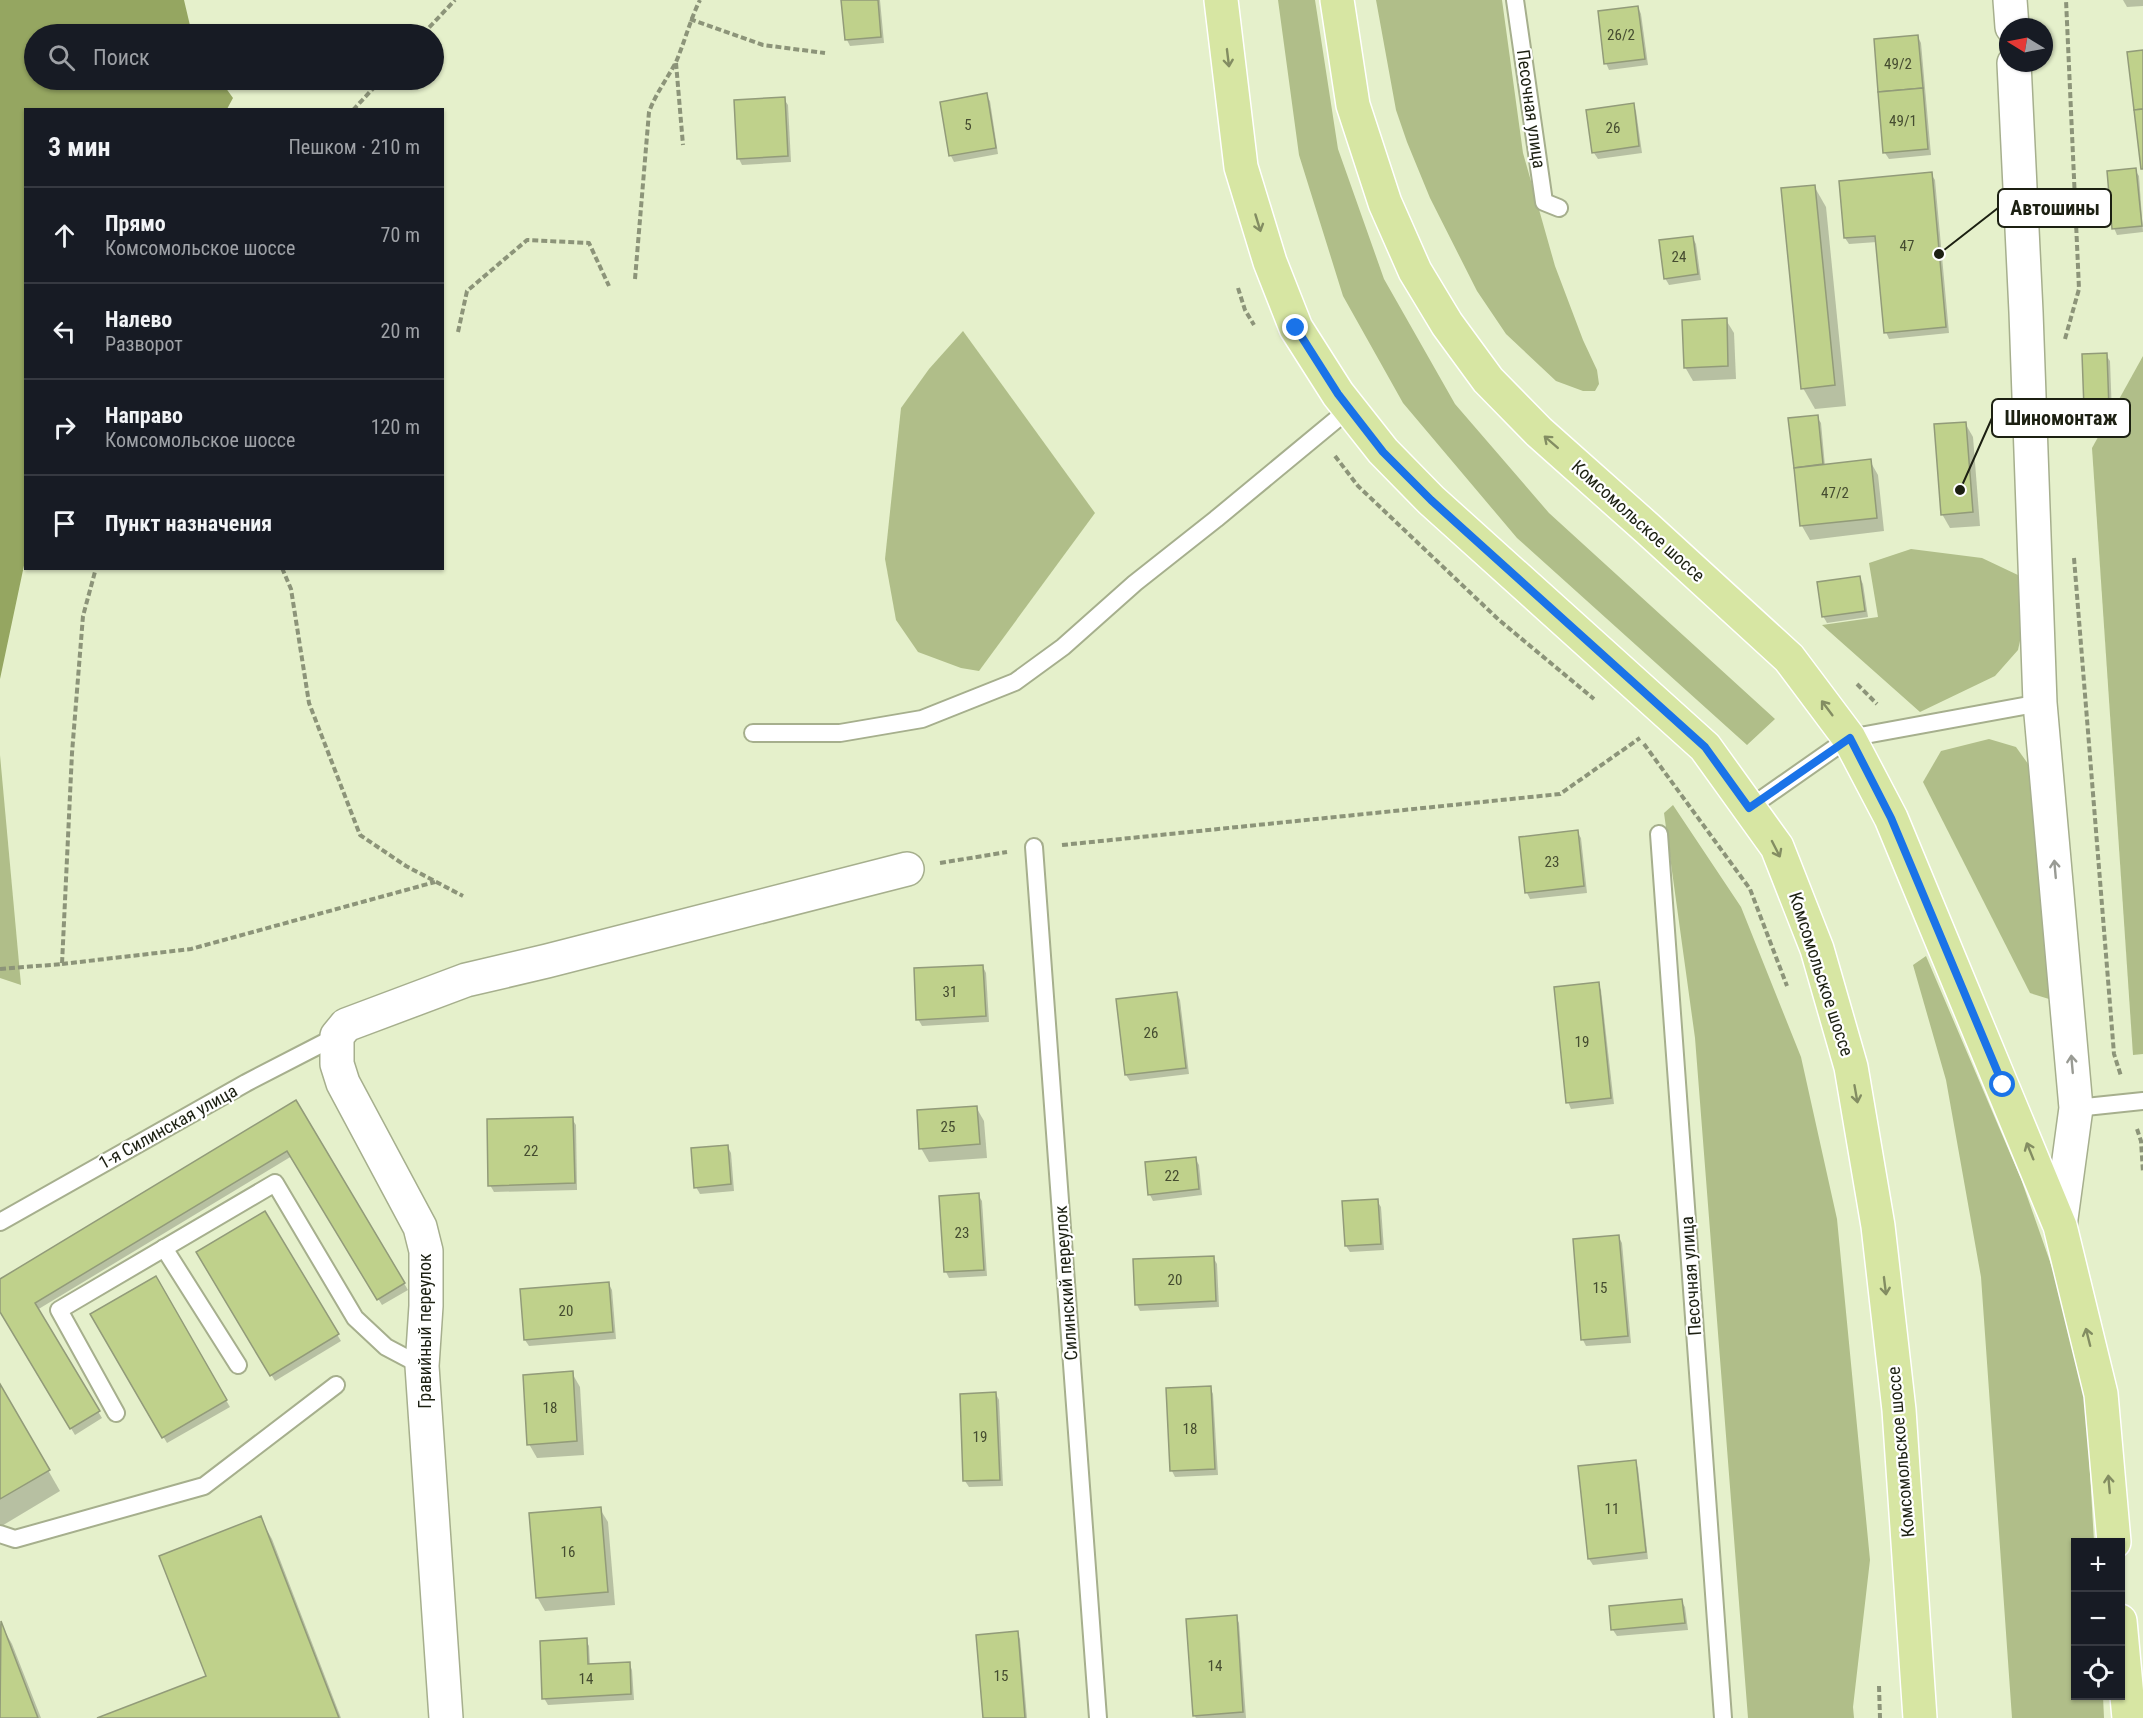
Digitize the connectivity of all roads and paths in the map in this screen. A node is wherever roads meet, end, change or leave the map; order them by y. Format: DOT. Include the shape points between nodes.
graph roads {
  1 [pos="455,0"];
  2 [pos="700,0"];
  3 [pos="1221,0"];
  4 [pos="1337,0"];
  5 [pos="1515,0"];
  6 [pos="2010,0"];
  7 [pos="2066,0"];
  8 [pos="2011,18"];
  9 [pos="690,19"];
  10 [pos="432,24"];
  11 [pos="825,54"];
  12 [pos="675,62"];
  13 [pos="2014,72"];
  14 [pos="372,90"];
  15 [pos="355,108"];
  16 [pos="683,145"];
  17 [pos="1559,208"];
  18 [pos="635,279"];
  19 [pos="609,286"];
  20 [pos="1238,287"];
  21 [pos="1256,330"];
  22 [pos="458,332"];
  23 [pos="2064,342"];
  24 [pos="1349,408"];
  25 [pos="1318,434"];
  26 [pos="2074,553"];
  27 [pos="95,570"];
  28 [pos="283,570"];
  29 [pos="1851,677"];
  30 [pos="1596,701"];
  31 [pos="2040,702"];
  32 [pos="1901,729"];
  33 [pos="1631,731"];
  34 [pos="753,733"];
  35 [pos="1640,738"];
  36 [pos="1850,738"];
  37 [pos="1749,808"];
  38 [pos="1659,834"];
  39 [pos="1034,847"];
  40 [pos="907,869"];
  41 [pos="436,882"];
  42 [pos="463,896"];
  43 [pos="62,964"];
  44 [pos="0,969"];
  45 [pos="1791,996"];
  46 [pos="337,1036"];
  47 [pos="2136,1102"];
  48 [pos="2076,1108"];
  49 [pos="2143,1172"];
  50 [pos="0,1222"];
  51 [pos="2060,1226"];
  52 [pos="164,1248"];
  53 [pos="238,1365"];
  54 [pos="422,1366"];
  55 [pos="336,1385"];
  56 [pos="116,1413"];
  57 [pos="0,1534"];
  58 [pos="2114,1538"];
  59 [pos="2123,1646"];
  60 [pos="1879,1677"];
  61 [pos="446,1718"];
  62 [pos="1098,1718"];
  63 [pos="1723,1718"];
  64 [pos="1880,1718"];
  65 [pos="1920,1718"];
  66 [pos="2129,1718"];
  1 -- 10 [label="path"];
  2 -- 9 [label="path"];
  3 -- 24 [label="main road, Комсомольское шоссе, one-way" via="1241,167 1270,262 1296,328"];
  36 -- 4 [label="main road, Комсомольское шоссе, one-way" via="1789,658 1539,432 1488,380 1447,324 1415,271 1385,203 1353,105"];
  5 -- 17 [label="lane, Песочная улица" via="1544,202"];
  6 -- 8 [label="street"];
  7 -- 23 [label="path" via="2079,289"];
  9 -- 11 [label="path" via="763,45"];
  9 -- 12 [label="path"];
  12 -- 16 [label="path"];
  12 -- 18 [label="path" via="649,112"];
  13 -- 31 [label="street, Комсомольское шоссе"];
  14 -- 15 [label="path"];
  19 -- 22 [label="path" via="589,243 527,240 467,291"];
  20 -- 21 [label="path"];
  24 -- 25 [label="lane"];
  24 -- 37 [label="main road, Комсомольское шоссе" via="1383,452 1431,500 1705,747"];
  25 -- 30 [label="path" via="1358,486 1499,620"];
  25 -- 34 [label="lane" via="1063,647 1015,682 922,719 840,733"];
  26 -- 47 [label="path" via="2114,1054"];
  27 -- 43 [label="path" via="83,616"];
  28 -- 41 [label="path" via="291,588 309,703 360,834"];
  29 -- 32 [label="path"];
  31 -- 32 [label="lane"];
  48 -- 31 [label="street, Комсомольское шоссе, one-way"];
  32 -- 36 [label="lane"];
  33 -- 35 [label="path"];
  35 -- 39 [label="path" via="1560,794"];
  35 -- 45 [label="path" via="1750,889"];
  36 -- 37 [label="lane"];
  51 -- 36 [label="main road, Комсомольское шоссе, one-way" via="1891,818"];
  37 -- 65 [label="main road, Комсомольское шоссе, one-way" via="1781,857 1817,949 1851,1068 1878,1226 1899,1410"];
  38 -- 63 [label="lane, Песочная улица"];
  39 -- 40 [label="path"];
  39 -- 62 [label="lane, Силинский переулок"];
  40 -- 46 [label="street" via="466,980 346,1025"];
  41 -- 42 [label="path"];
  41 -- 43 [label="path" via="191,949"];
  43 -- 44 [label="path"];
  46 -- 50 [label="lane, 1-я Силинская улица"];
  46 -- 54 [label="street, Гравийный переулок" via="337,1064 343,1083 420,1227 426,1251"];
  47 -- 48 [label="lane"];
  47 -- 49 [label="path"];
  48 -- 51 [label="street, Комсомольское шоссе"];
  58 -- 51 [label="main road, Комсомольское шоссе, one-way" via="2102,1394"];
  52 -- 53 [label="lane"];
  52 -- 54 [label="lane" via="275,1182 355,1318 386,1347"];
  52 -- 56 [label="lane" via="58,1310"];
  54 -- 61 [label="street, Гравийный переулок"];
  55 -- 57 [label="lane" via="204,1486 15,1539"];
  59 -- 66 [label="main road"];
  60 -- 64 [label="path"];
}
